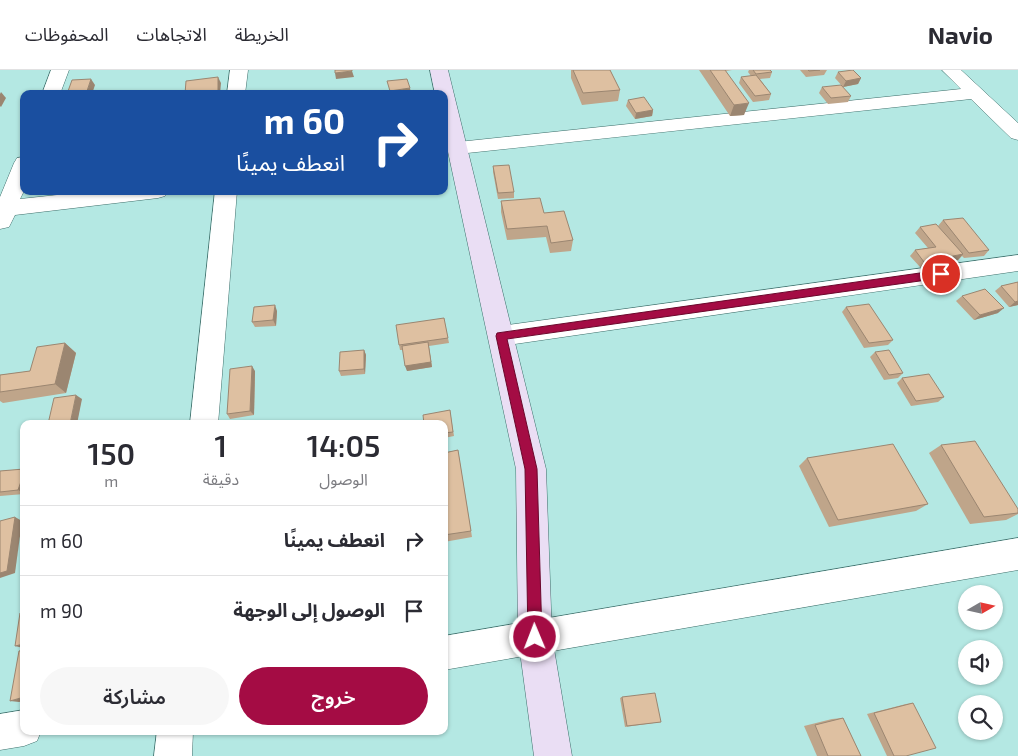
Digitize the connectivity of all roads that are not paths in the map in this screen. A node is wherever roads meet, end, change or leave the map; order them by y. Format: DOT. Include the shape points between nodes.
graph roads {
  1 [pos="60,70"];
  2 [pos="239,70"];
  3 [pos="439,70"];
  4 [pos="951,70"];
  5 [pos="52,90"];
  6 [pos="236,90"];
  7 [pos="443,90"];
  8 [pos="975,93"];
  9 [pos="448,121"];
  10 [pos="1018,134"];
  11 [pos="454,155"];
  12 [pos="20,172"];
  13 [pos="130,195"];
  14 [pos="226,195"];
  15 [pos="2,213"];
  16 [pos="1018,263"];
  17 [pos="501,336"];
  18 [pos="204,420"];
  19 [pos="1018,554"];
  20 [pos="535,637"];
  21 [pos="448,652"];
  22 [pos="20,729"];
  23 [pos="0,732"];
  24 [pos="175,735"];
  25 [pos="173,756"];
  26 [pos="553,756"];
  1 -- 5 [label="street"];
  2 -- 6 [label="street"];
  3 -- 7 [label="street"];
  4 -- 8 [label="street"];
  8 -- 10 [label="street"];
  8 -- 11 [label="street"];
  9 -- 11 [label="street"];
  11 -- 17 [label="street"];
  12 -- 15 [label="street"];
  13 -- 15 [label="street"];
  14 -- 18 [label="street"];
  16 -- 17 [label="street"];
  17 -- 20 [label="street" via="531,469"];
  19 -- 20 [label="street"];
  20 -- 21 [label="street"];
  20 -- 26 [label="street"];
  22 -- 23 [label="street"];
  24 -- 25 [label="street"];
}
